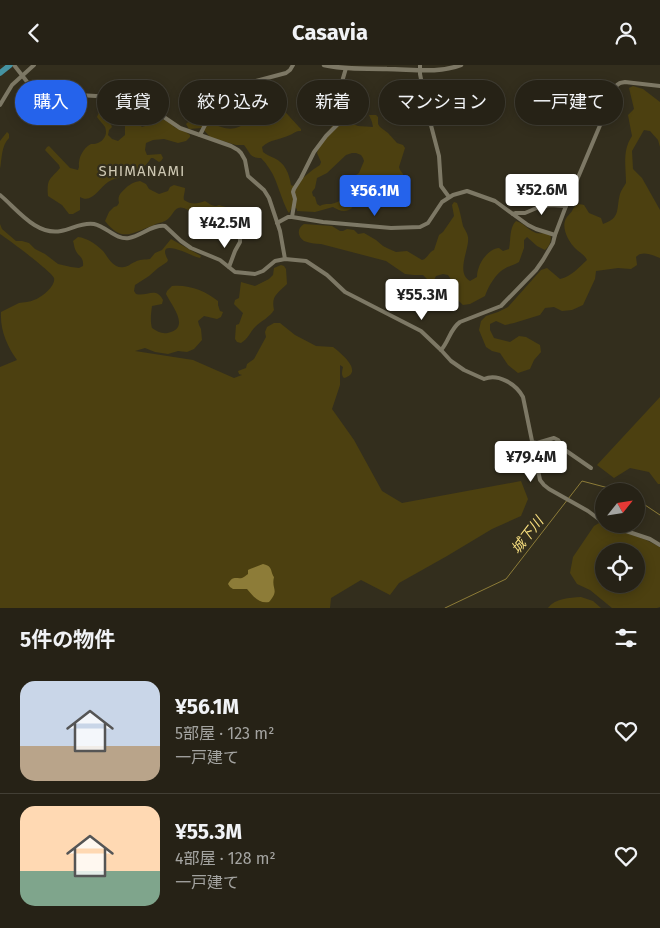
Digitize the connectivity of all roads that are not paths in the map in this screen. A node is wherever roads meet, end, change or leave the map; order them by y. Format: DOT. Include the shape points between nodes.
graph roads {
  1 [pos="12,65"];
  2 [pos="34,65"];
  3 [pos="293,65"];
  4 [pos="324,65"];
  5 [pos="461,65"];
  6 [pos="420,67"];
  7 [pos="346,68"];
  8 [pos="0,73"];
  9 [pos="22,77"];
  10 [pos="660,86"];
  11 [pos="0,105"];
  12 [pos="200,135"];
  13 [pos="524,192"];
  14 [pos="0,195"];
  15 [pos="449,197"];
  16 [pos="566,206"];
  17 [pos="539,207"];
  18 [pos="513,214"];
  19 [pos="292,217"];
  20 [pos="277,223"];
  21 [pos="240,235"];
  22 [pos="555,235"];
  23 [pos="285,259"];
  24 [pos="229,267"];
  25 [pos="441,350"];
  26 [pos="532,443"];
  27 [pos="591,467"];
  28 [pos="595,516"];
  29 [pos="636,533"];
  30 [pos="660,545"];
  1 -- 8 [label="highway"];
  1 -- 9 [label="street"];
  2 -- 9 [label="street"];
  3 -- 12 [label="street" via="286,73 245,86 228,105 212,111"];
  4 -- 7 [label="street"];
  5 -- 6 [label="street" via="442,69"];
  6 -- 7 [label="street"];
  6 -- 15 [label="street" via="430,127 439,157 441,186"];
  7 -- 19 [label="street" via="342,82 344,118 314,152 294,189 296,199"];
  9 -- 11 [label="street" via="12,85"];
  9 -- 12 [label="street" via="40,91 50,94 131,98 180,128"];
  10 -- 16 [label="street" via="625,82 617,85"];
  12 -- 20 [label="street" via="241,153 248,176 267,194"];
  13 -- 17 [label="street" via="539,196"];
  14 -- 24 [label="street" via="30,222 51,231 91,223 118,237 129,238 165,226 181,241"];
  15 -- 18 [label="street" via="467,191 495,201"];
  15 -- 19 [label="street" via="428,223 420,227 391,229"];
  16 -- 17 [label="street"];
  16 -- 22 [label="street"];
  17 -- 18 [label="street"];
  18 -- 22 [label="street" via="536,229"];
  19 -- 20 [label="street"];
  20 -- 23 [label="street"];
  21 -- 24 [label="street"];
  22 -- 25 [label="street" via="549,252 536,271 506,303 457,324"];
  23 -- 24 [label="street" via="274,261 255,274 235,272"];
  23 -- 25 [label="street" via="310,263 346,292 421,331"];
  25 -- 26 [label="street" via="464,370 484,379 490,377 507,382 516,388 523,397"];
  26 -- 27 [label="street" via="554,438 565,450"];
  26 -- 28 [label="street" via="544,485"];
  29 -- 30 [label="street"];
}
